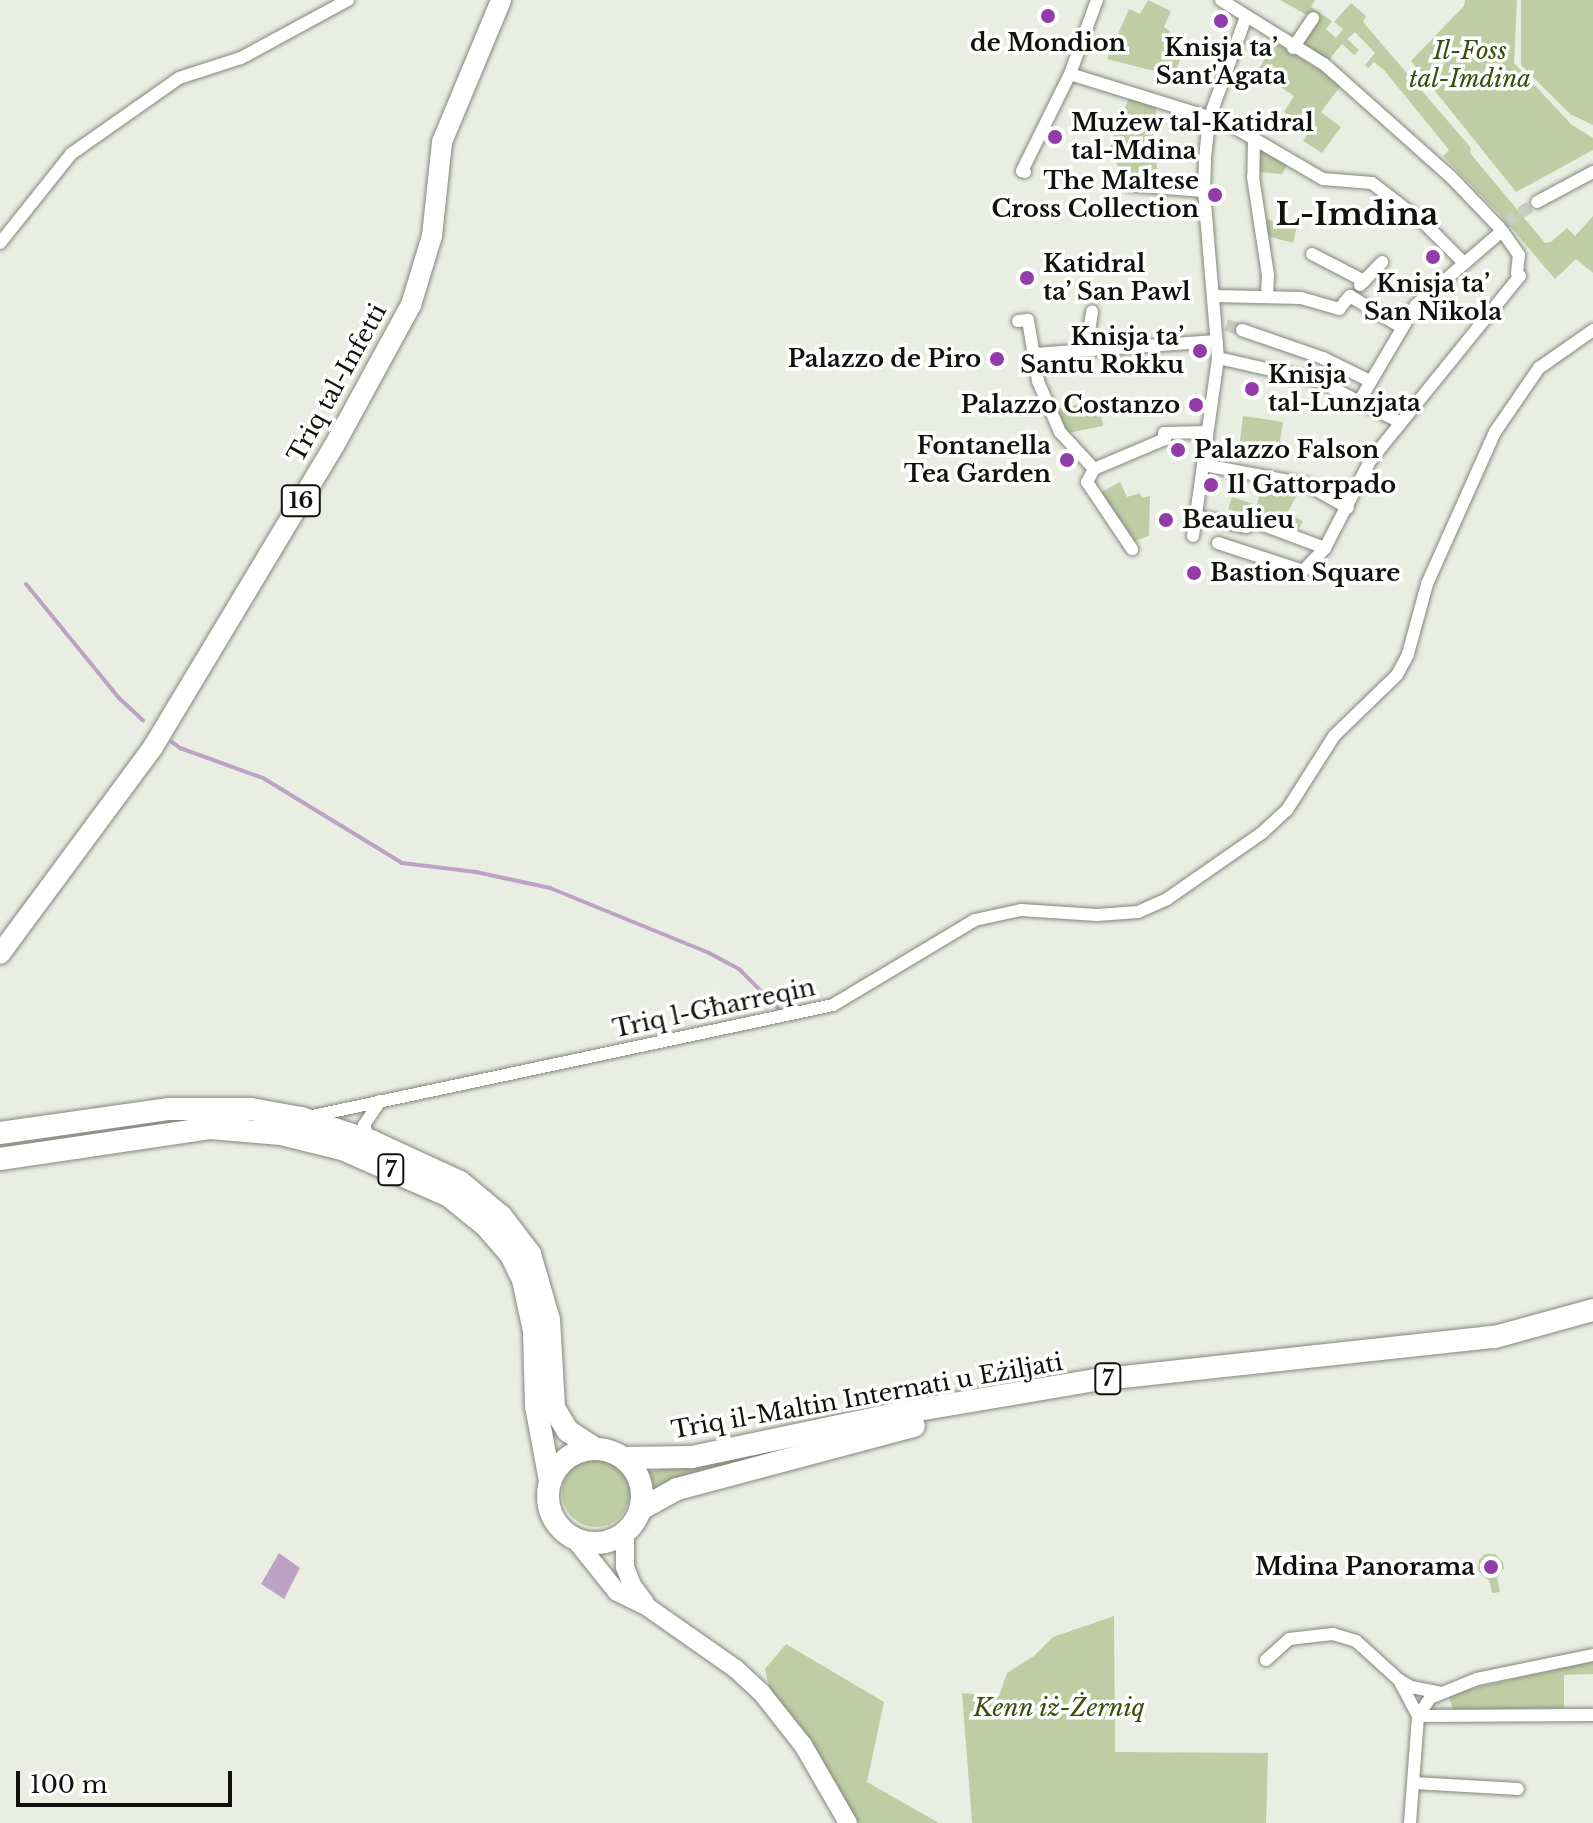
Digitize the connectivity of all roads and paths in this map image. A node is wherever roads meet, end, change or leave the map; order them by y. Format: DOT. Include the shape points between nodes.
graph roads {
  1 [pos="348,0"];
  2 [pos="501,0"];
  3 [pos="1097,0"];
  4 [pos="1221,0"];
  5 [pos="1246,17"];
  6 [pos="1313,18"];
  7 [pos="1293,48"];
  8 [pos="1070,74"];
  9 [pos="1209,119"];
  10 [pos="1254,138"];
  11 [pos="1025,172"];
  12 [pos="1593,172"];
  13 [pos="1128,185"];
  14 [pos="1204,191"];
  15 [pos="1537,202"];
  16 [pos="1502,227"];
  17 [pos="0,243"];
  18 [pos="1312,254"];
  19 [pos="1382,262"];
  20 [pos="1464,263"];
  21 [pos="1364,281"];
  22 [pos="1267,295"];
  23 [pos="1215,296"];
  24 [pos="1350,296"];
  25 [pos="1092,311"];
  26 [pos="1018,321"];
  27 [pos="1401,327"];
  28 [pos="1242,330"];
  29 [pos="1593,330"];
  30 [pos="1217,341"];
  31 [pos="1086,350"];
  32 [pos="1034,354"];
  33 [pos="1218,358"];
  34 [pos="1370,381"];
  35 [pos="1360,400"];
  36 [pos="1400,422"];
  37 [pos="1207,432"];
  38 [pos="1204,465"];
  39 [pos="1094,469"];
  40 [pos="1348,508"];
  41 [pos="1196,516"];
  42 [pos="1193,536"];
  43 [pos="1218,543"];
  44 [pos="1325,548"];
  45 [pos="1132,549"];
  46 [pos="0,954"];
  47 [pos="380,1101"];
  48 [pos="301,1118"];
  49 [pos="0,1133"];
  50 [pos="371,1141"];
  51 [pos="6,1160"];
  52 [pos="1593,1310"];
  53 [pos="1593,1324"];
  54 [pos="594,1448"];
  55 [pos="624,1458"];
  56 [pos="550,1481"];
  57 [pos="641,1509"];
  58 [pos="625,1533"];
  59 [pos="573,1537"];
  60 [pos="646,1606"];
  61 [pos="1593,1655"];
  62 [pos="1266,1660"];
  63 [pos="1399,1680"];
  64 [pos="1441,1693"];
  65 [pos="1593,1715"];
  66 [pos="1418,1716"];
  67 [pos="1414,1783"];
  68 [pos="1518,1789"];
  69 [pos="848,1823"];
  70 [pos="1410,1823"];
  1 -- 17 [label="street" via="241,58 179,78 71,154"];
  2 -- 46 [label="main road, Triq tal-Infetti / 16" via="442,142 432,236 411,305 334,446 153,747"];
  3 -- 8 [label="street"];
  4 -- 5 [label="street"];
  5 -- 7 [label="street"];
  5 -- 9 [label="street"];
  6 -- 7 [label="street"];
  7 -- 16 [label="street" via="1324,64"];
  8 -- 9 [label="street"];
  8 -- 11 [label="street"];
  9 -- 10 [label="street"];
  9 -- 14 [label="street"];
  10 -- 20 [label="street" via="1323,179 1372,183"];
  10 -- 22 [label="street" via="1253,177"];
  12 -- 15 [label="street"];
  13 -- 14 [label="street"];
  14 -- 23 [label="street"];
  16 -- 20 [label="street"];
  16 -- 36 [label="street" via="1519,255 1520,276"];
  18 -- 21 [label="street"];
  19 -- 21 [label="street"];
  20 -- 27 [label="street" via="1416,305"];
  21 -- 24 [label="street"];
  22 -- 23 [label="street"];
  22 -- 24 [label="street" via="1339,309"];
  23 -- 30 [label="street" via="1222,324"];
  24 -- 27 [label="street"];
  25 -- 31 [label="street"];
  26 -- 32 [label="street" via="1028,320"];
  27 -- 34 [label="street"];
  28 -- 34 [label="street"];
  29 -- 47 [label="street, Triq l-Għarreqin" via="1539,368 1495,432 1427,584 1397,675 1334,736 1298,797 1278,819 1167,899 1138,912 1021,910 975,920 833,1005"];
  30 -- 31 [label="street"];
  30 -- 33 [label="street"];
  31 -- 32 [label="street"];
  32 -- 39 [label="street" via="1038,381 1060,432"];
  33 -- 35 [label="street" via="1316,380"];
  33 -- 37 [label="street"];
  34 -- 35 [label="street"];
  35 -- 36 [label="street"];
  36 -- 40 [label="street" via="1370,461"];
  37 -- 38 [label="street"];
  37 -- 39 [label="street" via="1164,433 1165,439"];
  38 -- 40 [label="street" via="1306,484"];
  38 -- 41 [label="street"];
  39 -- 45 [label="street" via="1087,482"];
  40 -- 44 [label="street"];
  41 -- 42 [label="street"];
  41 -- 44 [label="street" via="1246,527 1255,522"];
  43 -- 44 [label="street" via="1303,571"];
  47 -- 48 [label="street, Triq l-Għarreqin"];
  47 -- 50 [label="street" via="364,1125"];
  48 -- 49 [label="highway, 7" via="251,1109 181,1108"];
  48 -- 50 [label="highway, 7"];
  50 -- 54 [label="highway, 7" via="460,1182 515,1230 544,1293 551,1394 559,1422"];
  51 -- 56 [label="highway, 7" via="210,1128 281,1134 342,1149 449,1196 486,1226 511,1255 523,1280 534,1331 536,1406"];
  52 -- 55 [label="highway, Triq il-Maltin Internati u Eżiljati / 7" via="1495,1337 1096,1380 900,1413 692,1457"];
  53 -- 57 [label="highway, Triq il-Maltin Internati u Eżiljati / 7" via="1499,1348 1104,1394 903,1428 677,1489"];
  54 -- 55 [label="highway, 7"];
  54 -- 56 [label="highway" via="566,1458"];
  55 -- 57 [label="highway" via="640,1481"];
  56 -- 59 [label="highway, 7" via="554,1519"];
  57 -- 58 [label="highway, 7"];
  58 -- 59 [label="highway" via="600,1543"];
  58 -- 60 [label="street" via="625,1567"];
  59 -- 60 [label="street" via="617,1592"];
  60 -- 69 [label="street" via="736,1669 783,1717"];
  61 -- 64 [label="street" via="1477,1679"];
  62 -- 63 [label="street" via="1289,1639 1333,1634 1356,1641"];
  63 -- 64 [label="street"];
  63 -- 66 [label="street"];
  64 -- 66 [label="street" via="1430,1698"];
  65 -- 66 [label="street"];
  66 -- 67 [label="street"];
  67 -- 68 [label="street"];
  67 -- 70 [label="street"];
}
